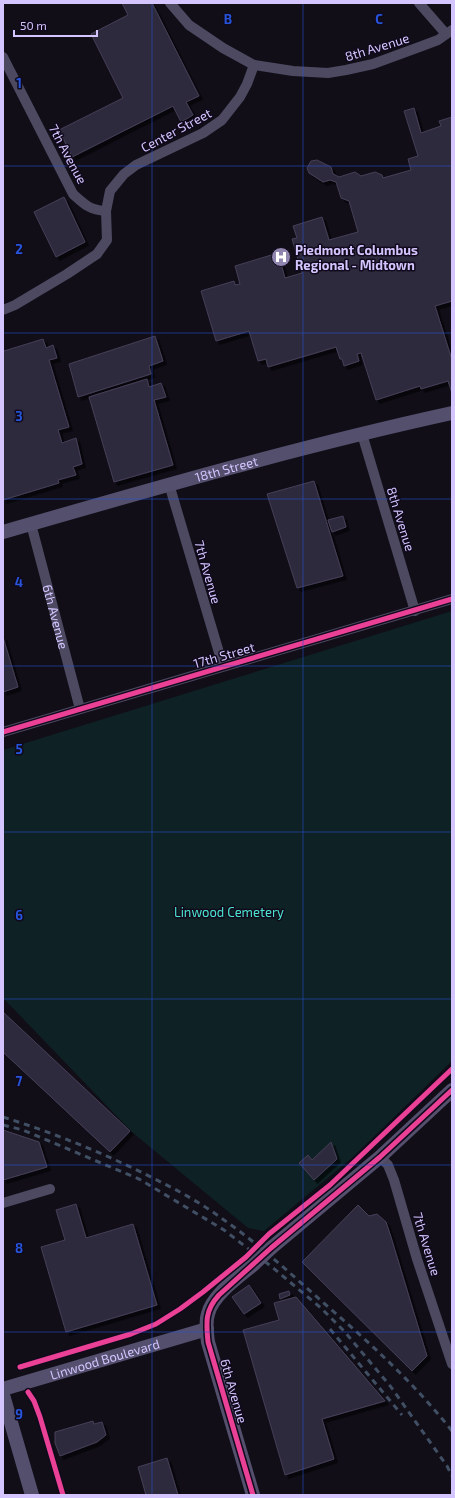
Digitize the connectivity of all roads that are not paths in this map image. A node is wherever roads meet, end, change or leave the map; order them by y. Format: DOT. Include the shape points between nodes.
graph roads {
  1 [pos="170,3"];
  2 [pos="419,3"];
  3 [pos="445,35"];
  4 [pos="3,57"];
  5 [pos="254,65"];
  6 [pos="106,211"];
  7 [pos="3,310"];
  8 [pos="452,413"];
  9 [pos="362,434"];
  10 [pos="169,484"];
  11 [pos="31,524"];
  12 [pos="3,532"];
  13 [pos="452,599"];
  14 [pos="415,611"];
  15 [pos="223,666"];
  16 [pos="80,709"];
  17 [pos="3,732"];
  18 [pos="452,1090"];
  19 [pos="380,1157"];
  20 [pos="50,1188"];
  21 [pos="3,1203"];
  22 [pos="207,1329"];
  23 [pos="452,1364"];
  24 [pos="3,1389"];
  25 [pos="3,1395"];
  26 [pos="32,1495"];
  27 [pos="253,1495"];
  1 -- 5 [label="street, 8th Avenue" via="189,25"];
  2 -- 3 [label="street"];
  3 -- 5 [label="street, 8th Avenue" via="373,64 328,73 292,72"];
  4 -- 6 [label="street, 7th Avenue" via="73,194 94,210"];
  5 -- 6 [label="street, Center Street" via="240,97 222,120 203,133 136,165 124,174 110,191"];
  6 -- 7 [label="street" via="107,240 97,254"];
  8 -- 9 [label="street, 18th Street"];
  9 -- 10 [label="street, 18th Street"];
  9 -- 14 [label="street, 8th Avenue"];
  10 -- 11 [label="street, 18th Street"];
  10 -- 15 [label="street, 7th Avenue"];
  11 -- 12 [label="street, 18th Street"];
  11 -- 16 [label="street, 6th Avenue"];
  13 -- 14 [label="street, 17th Street"];
  14 -- 15 [label="street, 17th Street"];
  15 -- 16 [label="street, 17th Street"];
  16 -- 17 [label="street, 17th Street"];
  18 -- 19 [label="street"];
  19 -- 22 [label="street, 6th Avenue, bridge" via="219,1294 208,1312"];
  19 -- 23 [label="street, 7th Avenue" via="388,1165 394,1180 416,1258"];
  20 -- 21 [label="street"];
  22 -- 24 [label="street, Linwood Boulevard"];
  22 -- 27 [label="street, 6th Avenue" via="208,1342"];
  25 -- 26 [label="street"];
}
